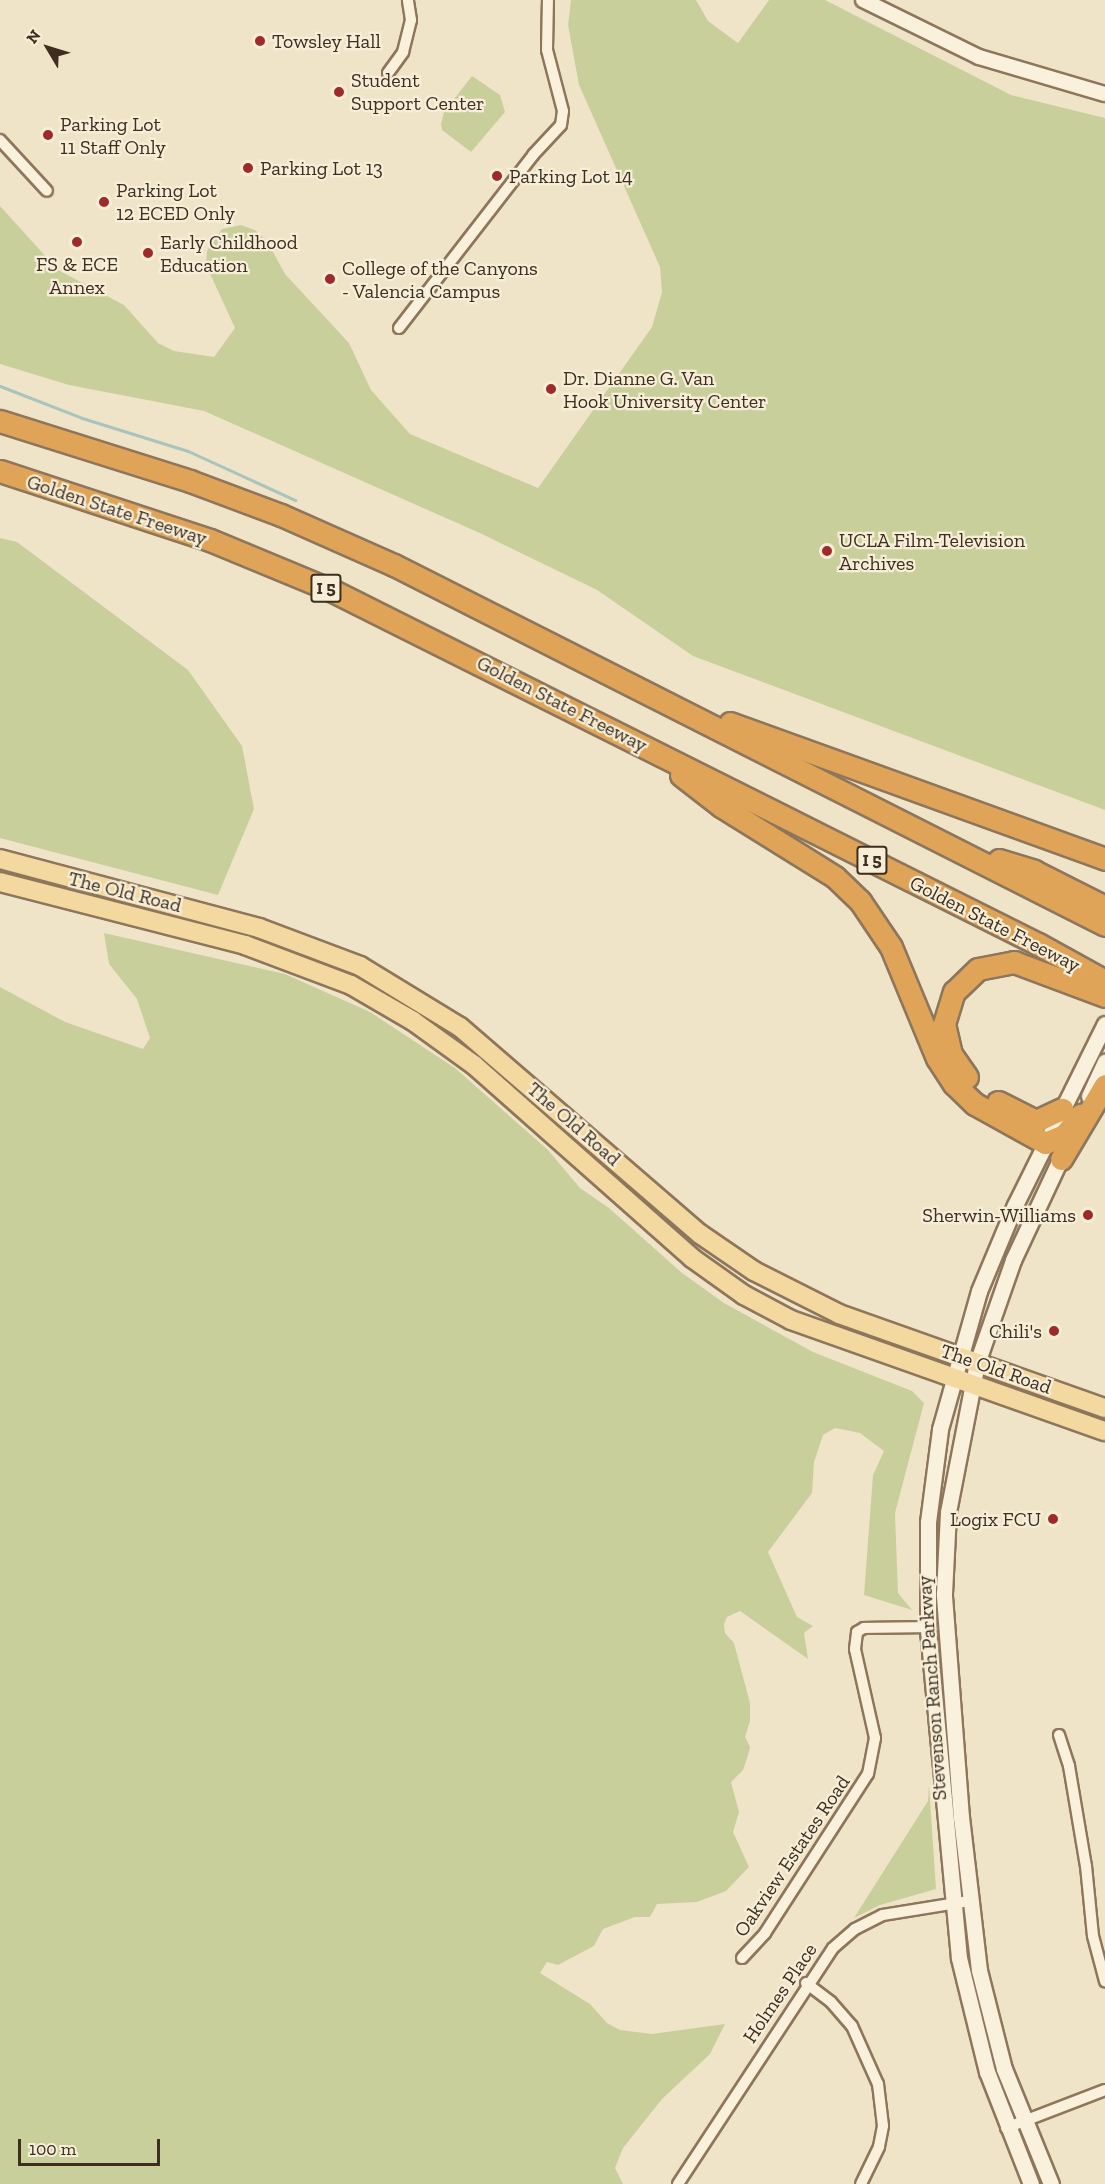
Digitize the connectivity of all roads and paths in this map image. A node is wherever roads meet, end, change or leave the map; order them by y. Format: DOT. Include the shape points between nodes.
graph roads {
  1 [pos="408,0"];
  2 [pos="548,0"];
  3 [pos="863,0"];
  4 [pos="388,73"];
  5 [pos="1105,94"];
  6 [pos="0,140"];
  7 [pos="47,191"];
  8 [pos="399,328"];
  9 [pos="0,421"];
  10 [pos="0,471"];
  11 [pos="658,699"];
  12 [pos="637,742"];
  13 [pos="931,838"];
  14 [pos="1105,859"];
  15 [pos="0,860"];
  16 [pos="0,882"];
  17 [pos="1105,907"];
  18 [pos="1105,925"];
  19 [pos="1105,981"];
  20 [pos="1105,996"];
  21 [pos="1105,1024"];
  22 [pos="1105,1062"];
  23 [pos="1105,1085"];
  24 [pos="1071,1112"];
  25 [pos="1045,1143"];
  26 [pos="1061,1159"];
  27 [pos="958,1357"];
  28 [pos="977,1363"];
  29 [pos="952,1378"];
  30 [pos="971,1384"];
  31 [pos="1105,1408"];
  32 [pos="1105,1431"];
  33 [pos="928,1627"];
  34 [pos="1059,1735"];
  35 [pos="969,1902"];
  36 [pos="951,1903"];
  37 [pos="742,1958"];
  38 [pos="1105,1981"];
  39 [pos="806,1983"];
  40 [pos="1105,2091"];
  41 [pos="1024,2121"];
  42 [pos="1006,2128"];
  43 [pos="678,2184"];
  44 [pos="861,2184"];
  45 [pos="1031,2184"];
  46 [pos="1051,2184"];
  1 -- 4 [label="street" via="411,20 403,52"];
  2 -- 8 [label="street" via="547,50 563,111 561,125 533,155"];
  3 -- 5 [label="street" via="979,57"];
  6 -- 7 [label="street"];
  9 -- 11 [label="highway, I 5" via="190,482 281,516 394,565"];
  10 -- 12 [label="highway, Golden State Freeway / I 5" via="269,564 429,637"];
  11 -- 13 [label="highway, I 5"];
  11 -- 14 [label="highway"];
  12 -- 19 [label="highway, Golden State Freeway / I 5"];
  12 -- 25 [label="highway" via="721,806 819,866 854,894 891,947 937,1058 954,1084 986,1112"];
  13 -- 17 [label="highway" via="1034,872"];
  13 -- 18 [label="highway, I 5"];
  15 -- 27 [label="main road, The Old Road" via="259,928 360,966 460,1028 727,1254 820,1305"];
  16 -- 29 [label="main road, The Old Road" via="245,945 351,985 413,1021 474,1065 718,1279 791,1320"];
  20 -- 24 [label="highway" via="1026,965 1002,962 968,975 949,1001 946,1038 958,1066 977,1088 1036,1121"];
  21 -- 24 [label="main road"];
  22 -- 24 [label="main road, Stevenson Ranch Parkway"];
  23 -- 26 [label="highway"];
  24 -- 25 [label="highway" via="1064,1135"];
  24 -- 26 [label="main road, Stevenson Ranch Parkway"];
  25 -- 27 [label="main road, Stevenson Ranch Parkway" via="1000,1238"];
  26 -- 28 [label="main road, Stevenson Ranch Parkway" via="1013,1260"];
  27 -- 28 [label="main road, The Old Road"];
  27 -- 29 [label="main road, Stevenson Ranch Parkway"];
  28 -- 30 [label="main road, Stevenson Ranch Parkway"];
  28 -- 31 [label="main road, The Old Road"];
  29 -- 30 [label="main road, The Old Road"];
  29 -- 33 [label="main road, Stevenson Ranch Parkway" via="936,1453 928,1522"];
  30 -- 32 [label="main road, The Old Road"];
  30 -- 35 [label="main road, Stevenson Ranch Parkway" via="948,1512 944,1594"];
  33 -- 36 [label="main road, Stevenson Ranch Parkway"];
  33 -- 37 [label="street, Oakview Estates Road" via="864,1628 857,1632 855,1649 875,1738 868,1774 765,1933"];
  34 -- 38 [label="street" via="1073,1788 1093,1936"];
  35 -- 36 [label="street, Holmes Place"];
  35 -- 41 [label="main road, Stevenson Ranch Parkway" via="986,2003"];
  36 -- 39 [label="street, Holmes Place" via="899,1910 868,1922 833,1948"];
  36 -- 42 [label="main road, Stevenson Ranch Parkway" via="971,2013"];
  39 -- 43 [label="street, Holmes Place"];
  39 -- 44 [label="street" via="831,2002 852,2026 878,2084 883,2126 879,2147"];
  40 -- 41 [label="street"];
  41 -- 42 [label="street"];
  41 -- 46 [label="main road, Stevenson Ranch Parkway"];
  42 -- 45 [label="main road, Stevenson Ranch Parkway"];
}
